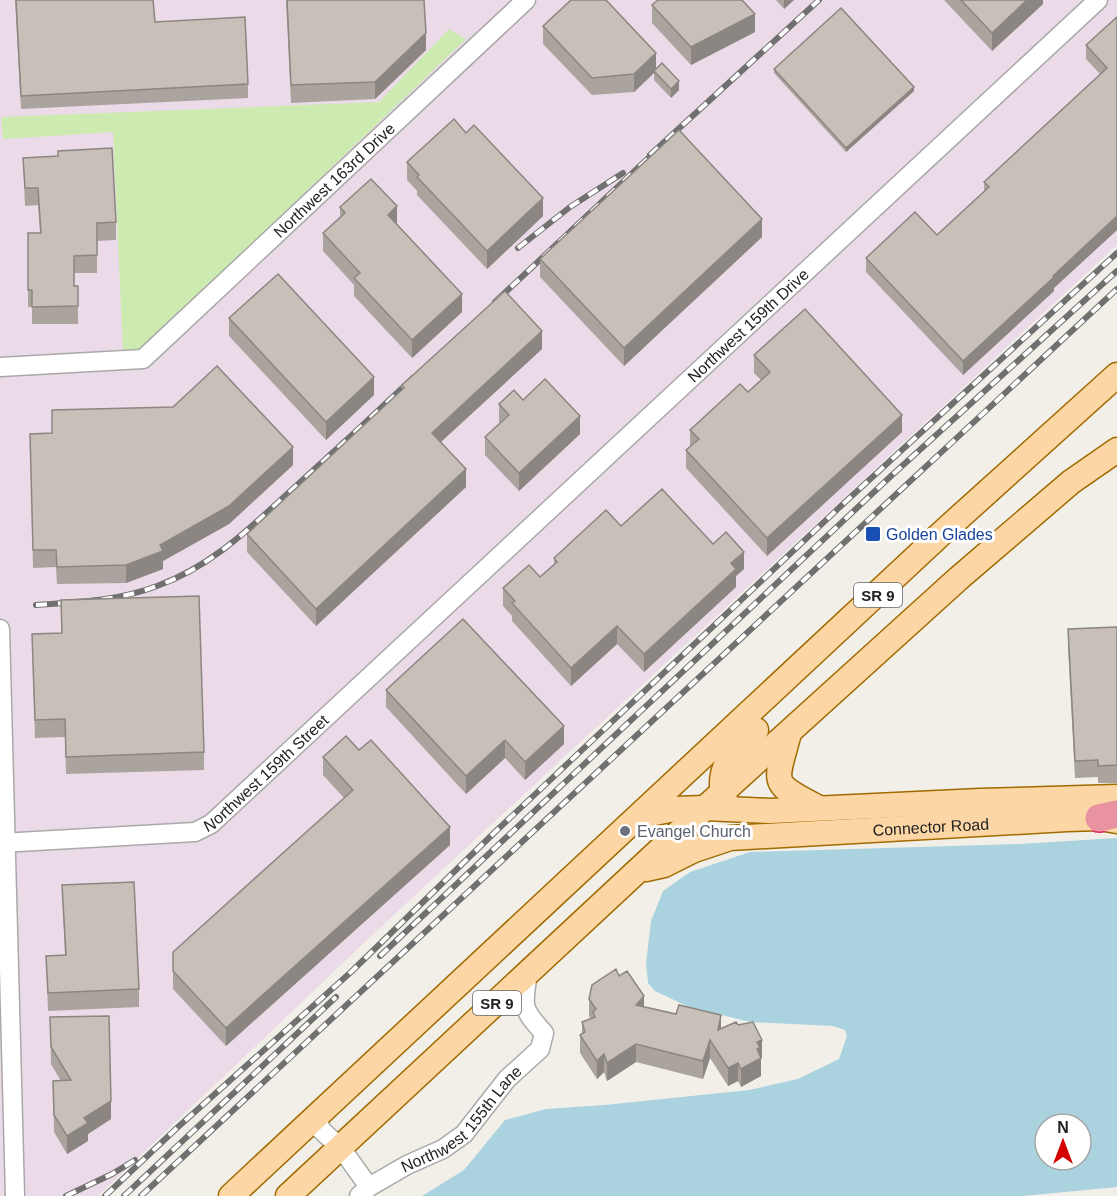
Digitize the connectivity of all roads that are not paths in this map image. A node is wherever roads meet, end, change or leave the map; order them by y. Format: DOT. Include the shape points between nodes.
graph roads {
  1 [pos="526,0"];
  2 [pos="1098,0"];
  3 [pos="0,367"];
  4 [pos="1117,375"];
  5 [pos="1117,450"];
  6 [pos="0,629"];
  7 [pos="826,644"];
  8 [pos="398,651"];
  9 [pos="789,733"];
  10 [pos="1117,797"];
  11 [pos="719,804"];
  12 [pos="820,808"];
  13 [pos="1049,810"];
  14 [pos="1023,811"];
  15 [pos="640,816"];
  16 [pos="1111,818"];
  17 [pos="762,835"];
  18 [pos="3,843"];
  19 [pos="640,870"];
  20 [pos="528,974"];
  21 [pos="317,1116"];
  22 [pos="340,1148"];
  23 [pos="364,1191"];
  24 [pos="15,1196"];
  25 [pos="231,1196"];
  26 [pos="288,1196"];
  1 -- 3 [label="street, Northwest 163rd Drive" via="143,359"];
  2 -- 8 [label="street, Northwest 159th Drive"];
  4 -- 7 [label="main road, SR 9"];
  5 -- 9 [label="main road, SR 9" via="1015,529"];
  6 -- 18 [label="street"];
  7 -- 11 [label="main road" via="810,679 729,758"];
  7 -- 15 [label="main road, SR 9"];
  8 -- 18 [label="street, Northwest 159th Street" via="211,824 195,832"];
  9 -- 11 [label="main road, SR 9"];
  9 -- 12 [label="main road" via="779,765 780,782 790,794"];
  10 -- 13 [label="main road, Connector Road"];
  11 -- 12 [label="main road, Connector Road" via="770,811"];
  11 -- 15 [label="main road, Connector Road"];
  11 -- 17 [label="main road"];
  11 -- 19 [label="main road, SR 9"];
  12 -- 14 [label="main road, Connector Road"];
  13 -- 14 [label="main road, Connector Road"];
  13 -- 16 [label="main road, Connector Road"];
  14 -- 17 [label="main road, Connector Road"];
  15 -- 21 [label="main road, SR 9"];
  17 -- 19 [label="main road, Connector Road" via="730,838 694,850 664,866"];
  18 -- 24 [label="street"];
  19 -- 20 [label="main road, SR 9"];
  20 -- 22 [label="main road, SR 9"];
  20 -- 23 [label="street, Northwest 155th Lane" via="525,1010 544,1033 540,1049 507,1079 464,1134"];
  21 -- 22 [label="street, Northwest 155th Lane" via="321,1130"];
  21 -- 25 [label="main road, SR 9"];
  22 -- 23 [label="street, Northwest 155th Lane"];
  22 -- 26 [label="main road, SR 9"];
}
